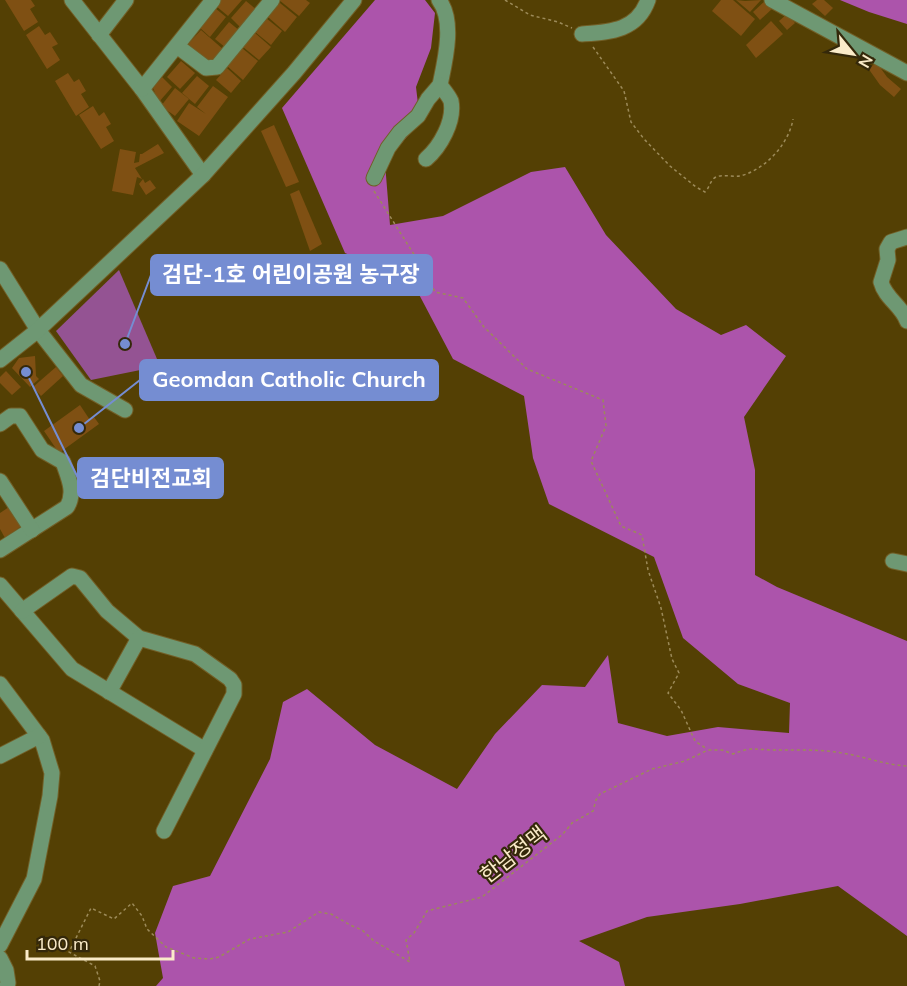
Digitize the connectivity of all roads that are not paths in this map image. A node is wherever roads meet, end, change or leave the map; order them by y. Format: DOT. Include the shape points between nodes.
graph roads {
  1 [pos="72,0"];
  2 [pos="126,0"];
  3 [pos="213,0"];
  4 [pos="272,0"];
  5 [pos="354,0"];
  6 [pos="439,0"];
  7 [pos="648,0"];
  8 [pos="772,0"];
  9 [pos="582,34"];
  10 [pos="99,35"];
  11 [pos="177,46"];
  12 [pos="907,73"];
  13 [pos="440,85"];
  14 [pos="142,89"];
  15 [pos="426,159"];
  16 [pos="203,175"];
  17 [pos="374,178"];
  18 [pos="907,237"];
  19 [pos="0,269"];
  20 [pos="907,321"];
  21 [pos="38,330"];
  22 [pos="0,360"];
  23 [pos="125,410"];
  24 [pos="0,423"];
  25 [pos="0,481"];
  26 [pos="32,530"];
  27 [pos="0,550"];
  28 [pos="0,585"];
  29 [pos="22,611"];
  30 [pos="139,638"];
  31 [pos="0,684"];
  32 [pos="109,692"];
  33 [pos="39,736"];
  34 [pos="205,750"];
  35 [pos="0,756"];
  36 [pos="165,831"];
  37 [pos="0,945"];
  38 [pos="0,958"];
  39 [pos="7,986"];
  1 -- 10 [label="street"];
  2 -- 10 [label="street"];
  3 -- 11 [label="street"];
  4 -- 11 [label="street" via="217,67 206,68"];
  5 -- 16 [label="street"];
  6 -- 13 [label="street" via="444,7 448,47"];
  7 -- 9 [label="street" via="637,18 623,29"];
  8 -- 12 [label="street"];
  10 -- 14 [label="street"];
  11 -- 14 [label="street"];
  13 -- 15 [label="street" via="451,101 450,119 442,141"];
  13 -- 17 [label="street" via="388,148"];
  14 -- 16 [label="street"];
  16 -- 21 [label="street"];
  18 -- 20 [label="street" via="891,242 881,282"];
  19 -- 21 [label="street"];
  21 -- 22 [label="street"];
  21 -- 23 [label="street" via="81,385"];
  24 -- 26 [label="street" via="20,416 42,450 63,462 72,492 67,507"];
  25 -- 26 [label="street"];
  26 -- 27 [label="street"];
  28 -- 29 [label="street"];
  29 -- 30 [label="street" via="72,576 80,578 107,610"];
  29 -- 32 [label="street" via="72,669"];
  30 -- 32 [label="street"];
  30 -- 34 [label="street" via="195,654 234,685 234,694"];
  31 -- 33 [label="street"];
  32 -- 34 [label="street"];
  33 -- 35 [label="street"];
  33 -- 37 [label="street" via="52,773 50,796 34,879"];
  34 -- 36 [label="street"];
  38 -- 39 [label="street"];
}
